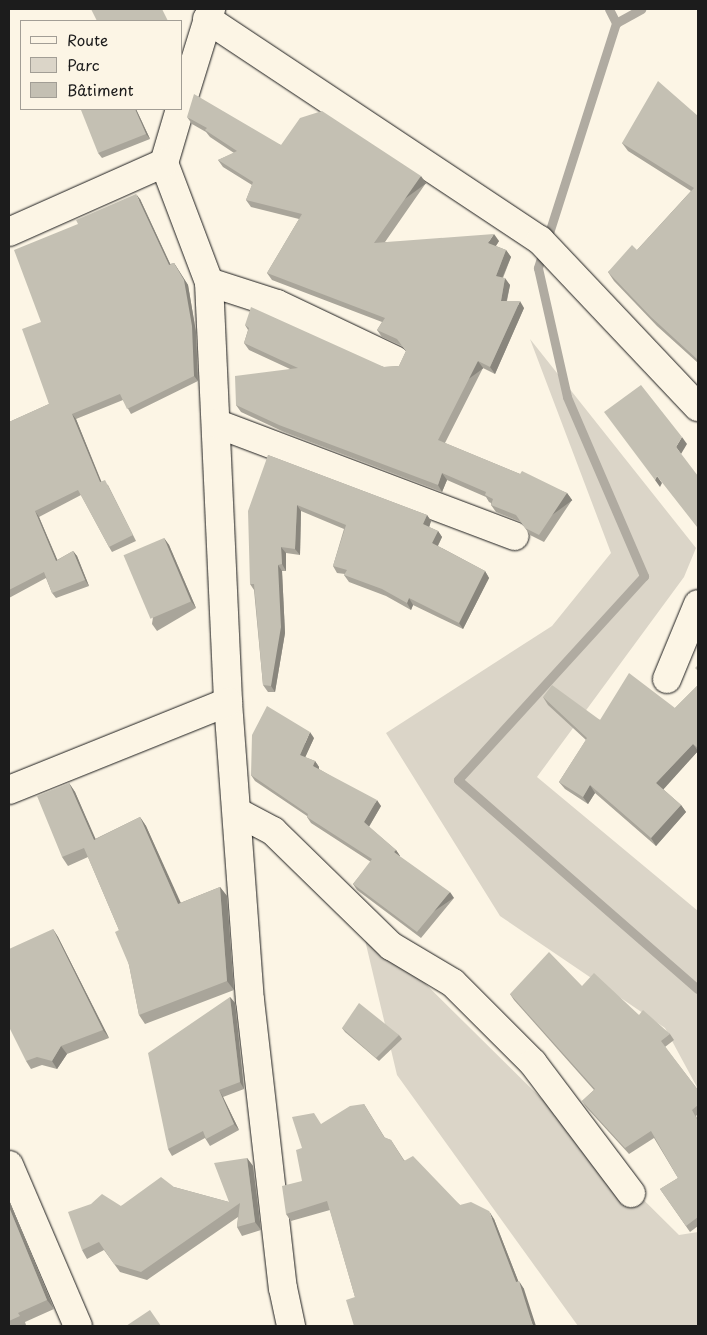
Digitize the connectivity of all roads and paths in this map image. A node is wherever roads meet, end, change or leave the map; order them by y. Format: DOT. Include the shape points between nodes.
graph roads {
  1 [pos="209,14"];
  2 [pos="182,105"];
  3 [pos="180,110"];
  4 [pos="164,163"];
  5 [pos="9,232"];
  6 [pos="209,282"];
  7 [pos="395,360"];
  8 [pos="698,407"];
  9 [pos="218,424"];
  10 [pos="515,536"];
  11 [pos="698,604"];
  12 [pos="667,679"];
  13 [pos="228,702"];
  14 [pos="9,790"];
  15 [pos="237,812"];
  16 [pos="9,1165"];
  17 [pos="631,1193"];
  18 [pos="78,1326"];
  19 [pos="291,1326"];
  1 -- 2 [label="street"];
  1 -- 8 [label="street" via="540,240"];
  3 -- 4 [label="street"];
  4 -- 5 [label="street"];
  4 -- 6 [label="street"];
  6 -- 7 [label="street" via="277,304"];
  6 -- 9 [label="street"];
  9 -- 10 [label="street"];
  9 -- 13 [label="street"];
  11 -- 12 [label="street"];
  13 -- 14 [label="street"];
  13 -- 15 [label="street"];
  15 -- 17 [label="street" via="273,831 391,946 453,983 533,1063"];
  15 -- 19 [label="street" via="250,1000 281,1269"];
  16 -- 18 [label="street"];
}
